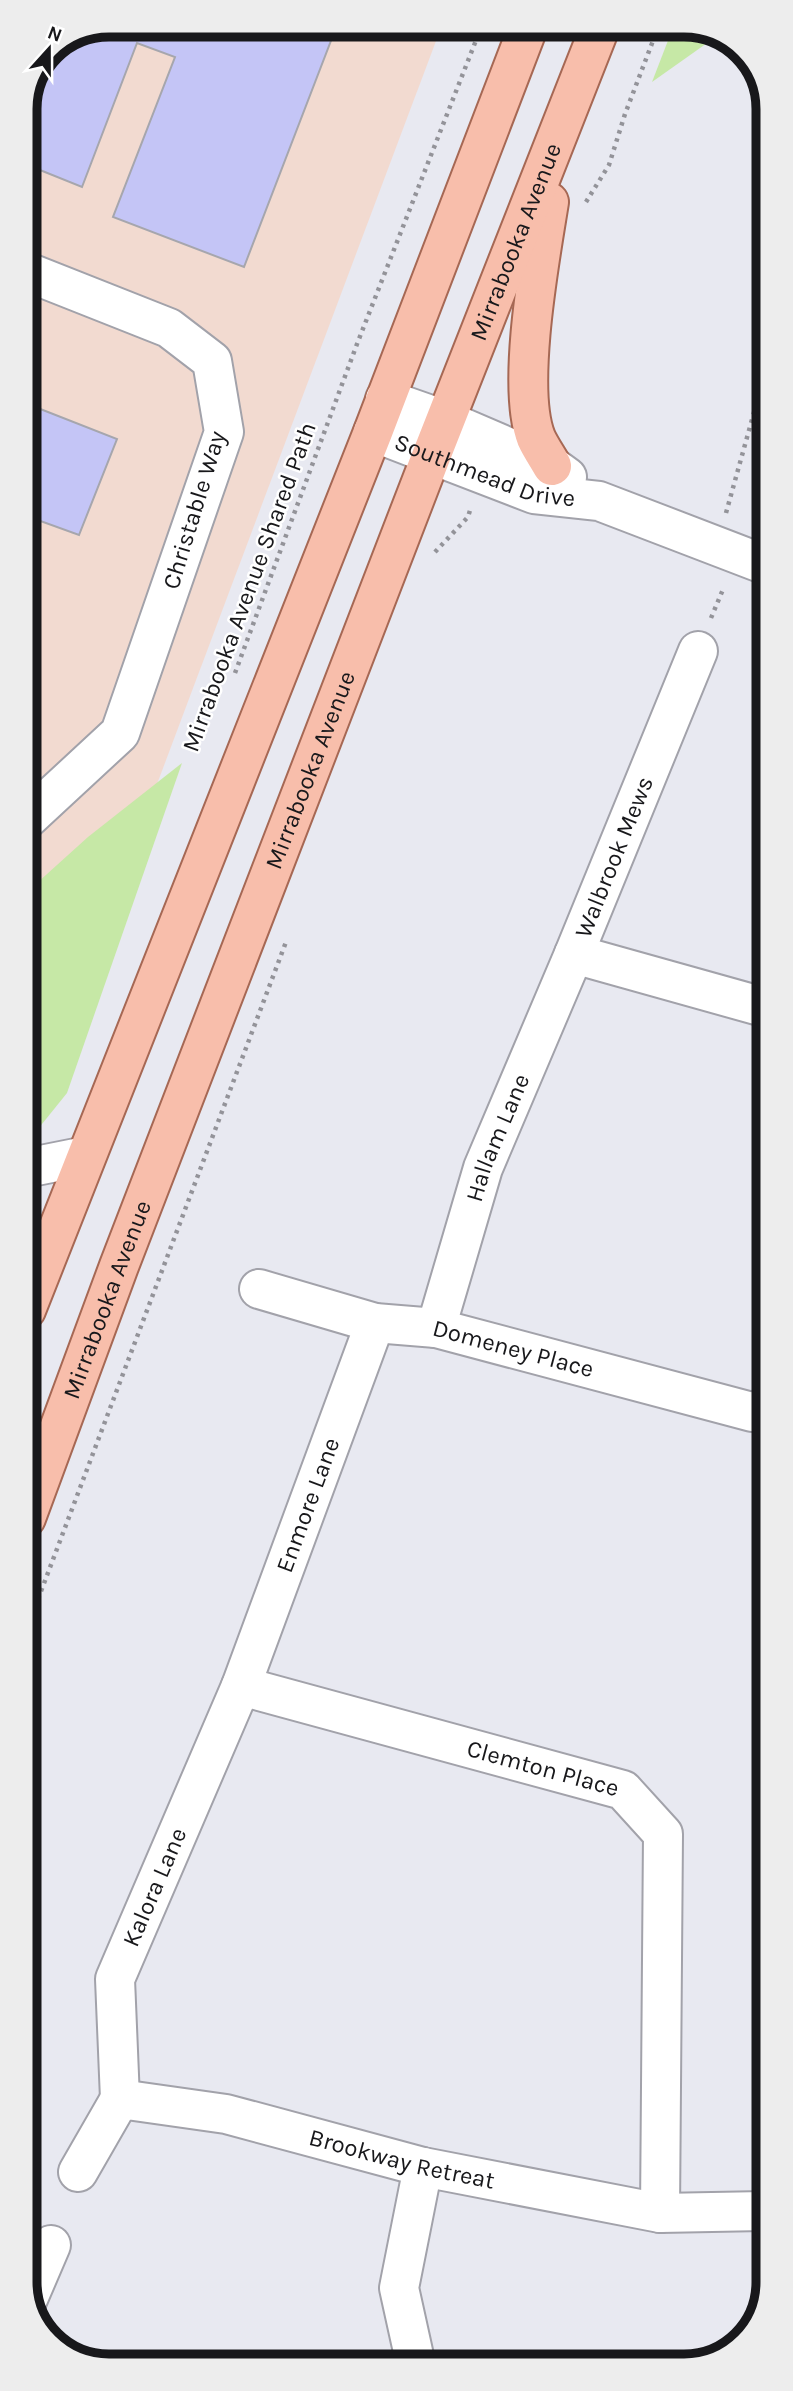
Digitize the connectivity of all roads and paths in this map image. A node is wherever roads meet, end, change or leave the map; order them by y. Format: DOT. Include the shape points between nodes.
graph roads {
  1 [pos="477,37"];
  2 [pos="524,37"];
  3 [pos="596,37"];
  4 [pos="654,37"];
  5 [pos="562,128"];
  6 [pos="583,206"];
  7 [pos="37,276"];
  8 [pos="379,416"];
  9 [pos="756,426"];
  10 [pos="438,437"];
  11 [pos="552,466"];
  12 [pos="482,474"];
  13 [pos="599,501"];
  14 [pos="735,547"];
  15 [pos="433,554"];
  16 [pos="698,651"];
  17 [pos="232,681"];
  18 [pos="37,810"];
  19 [pos="292,929"];
  20 [pos="574,954"];
  21 [pos="756,1005"];
  22 [pos="86,1156"];
  23 [pos="37,1166"];
  24 [pos="37,1282"];
  25 [pos="259,1289"];
  26 [pos="375,1323"];
  27 [pos="436,1328"];
  28 [pos="756,1411"];
  29 [pos="37,1488"];
  30 [pos="37,1602"];
  31 [pos="241,1686"];
  32 [pos="120,2099"];
  33 [pos="423,2167"];
  34 [pos="78,2172"];
  35 [pos="756,2211"];
  36 [pos="660,2213"];
  37 [pos="51,2245"];
  38 [pos="37,2278"];
  39 [pos="414,2354"];
  1 -- 17 [label="path, Mirrabooka Avenue Shared Path"];
  2 -- 8 [label="main road"];
  3 -- 5 [label="main road, Mirrabooka Avenue"];
  4 -- 6 [label="path" via="609,165"];
  5 -- 10 [label="main road, Mirrabooka Avenue"];
  5 -- 11 [label="main road" via="538,269 530,362 536,437"];
  7 -- 18 [label="street, Christable Way" via="169,328 212,361 224,432 120,733"];
  8 -- 10 [label="street, Southmead Drive"];
  8 -- 22 [label="main road"];
  9 -- 14 [label="path"];
  10 -- 11 [label="street, Southmead Drive"];
  10 -- 12 [label="street, Southmead Drive"];
  10 -- 29 [label="main road, Mirrabooka Avenue"];
  11 -- 13 [label="street, Southmead Drive"];
  12 -- 13 [label="street, Southmead Drive" via="534,494"];
  12 -- 15 [label="path" via="468,517"];
  13 -- 14 [label="street, Southmead Drive"];
  14 -- 16 [label="path"];
  16 -- 20 [label="street, Walbrook Mews"];
  19 -- 30 [label="path"];
  20 -- 21 [label="street, Walbrook Mews"];
  20 -- 27 [label="street, Hallam Lane" via="483,1168"];
  22 -- 23 [label="street"];
  22 -- 24 [label="main road"];
  25 -- 26 [label="street, Domeney Place"];
  26 -- 27 [label="street, Domeney Place"];
  26 -- 31 [label="street, Enmore Lane"];
  27 -- 28 [label="street, Domeney Place"];
  31 -- 32 [label="street, Kalora Lane" via="115,1979"];
  31 -- 36 [label="street, Clemton Place" via="623,1790 663,1834"];
  32 -- 33 [label="street, Brookway Retreat" via="226,2114"];
  32 -- 34 [label="street"];
  33 -- 36 [label="street, Brookway Retreat"];
  33 -- 39 [label="street" via="399,2287"];
  35 -- 36 [label="street, Brookway Retreat"];
  37 -- 38 [label="street"];
}
